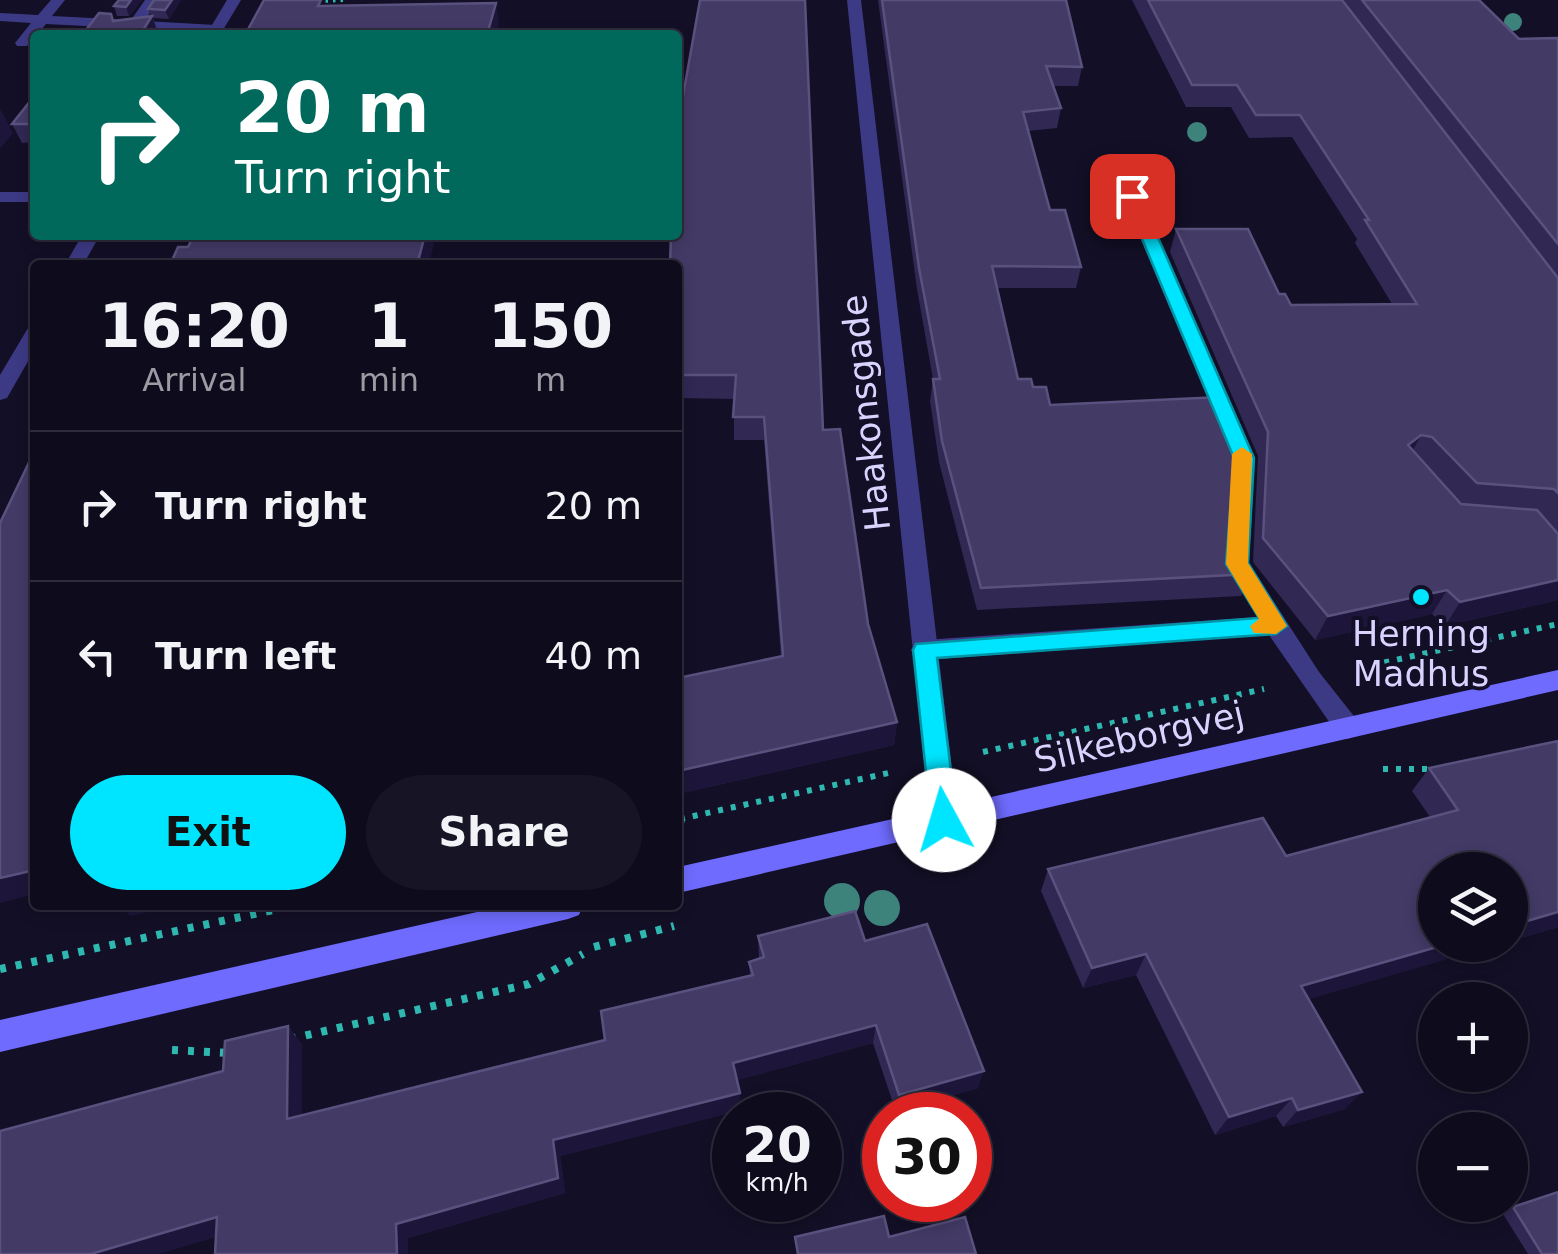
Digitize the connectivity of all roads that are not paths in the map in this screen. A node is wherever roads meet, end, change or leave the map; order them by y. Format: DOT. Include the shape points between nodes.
graph roads {
  1 [pos="58,0"];
  2 [pos="152,0"];
  3 [pos="854,0"];
  4 [pos="233,2"];
  5 [pos="0,17"];
  6 [pos="42,19"];
  7 [pos="33,30"];
  8 [pos="131,30"];
  9 [pos="215,30"];
  10 [pos="30,33"];
  11 [pos="22,43"];
  12 [pos="30,196"];
  13 [pos="1132,196"];
  14 [pos="0,197"];
  15 [pos="30,341"];
  16 [pos="0,393"];
  17 [pos="1276,626"];
  18 [pos="924,650"];
  19 [pos="1558,680"];
  20 [pos="1348,728"];
  21 [pos="944,820"];
  22 [pos="682,879"];
  23 [pos="546,910"];
  24 [pos="0,1036"];
  1 -- 6 [label="street"];
  2 -- 8 [label="street"];
  3 -- 18 [label="street, Haakonsgade"];
  4 -- 9 [label="street"];
  5 -- 6 [label="street"];
  6 -- 7 [label="street"];
  6 -- 8 [label="street"];
  10 -- 11 [label="street"];
  12 -- 14 [label="street"];
  13 -- 17 [label="street" via="1244,458 1237,564"];
  15 -- 16 [label="street"];
  17 -- 18 [label="street"];
  17 -- 20 [label="street"];
  18 -- 21 [label="street, Haakonsgade"];
  19 -- 20 [label="street, Silkeborgvej"];
  20 -- 21 [label="street, Silkeborgvej"];
  21 -- 22 [label="street, Silkeborgvej"];
  23 -- 24 [label="street"];
}
